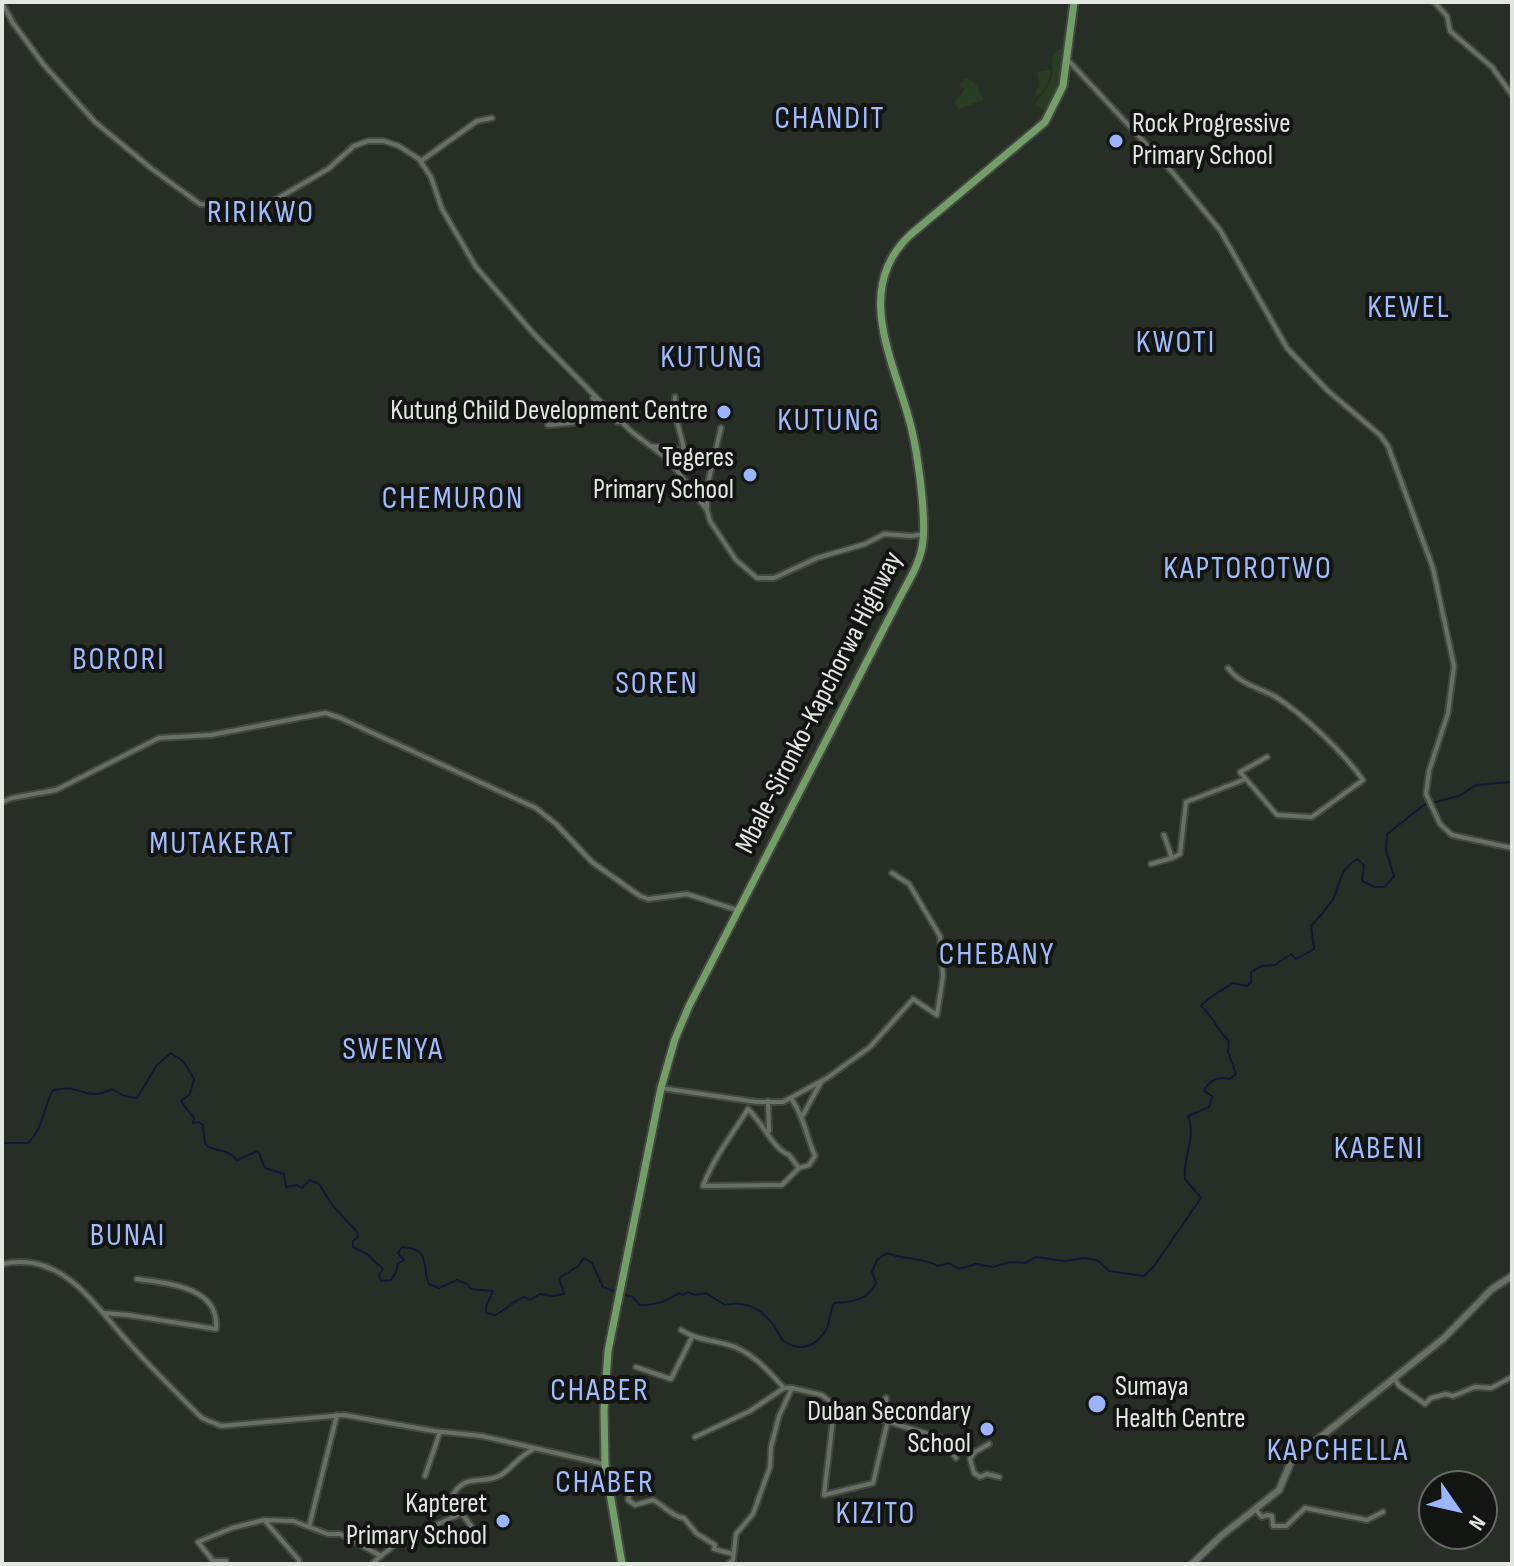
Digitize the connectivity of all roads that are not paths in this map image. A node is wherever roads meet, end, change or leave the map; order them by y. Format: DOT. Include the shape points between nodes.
graph roads {
  1 [pos="1074,2"];
  2 [pos="1434,2"];
  3 [pos="2,3"];
  4 [pos="1068,60"];
  5 [pos="1512,95"];
  6 [pos="492,118"];
  7 [pos="421,161"];
  8 [pos="579,380"];
  9 [pos="675,397"];
  10 [pos="600,406"];
  11 [pos="606,413"];
  12 [pos="584,418"];
  13 [pos="548,425"];
  14 [pos="721,428"];
  15 [pos="650,445"];
  16 [pos="707,510"];
  17 [pos="924,534"];
  18 [pos="1228,668"];
  19 [pos="1267,757"];
  20 [pos="1246,779"];
  21 [pos="2,802"];
  22 [pos="1164,835"];
  23 [pos="1512,848"];
  24 [pos="1172,858"];
  25 [pos="1151,864"];
  26 [pos="892,873"];
  27 [pos="738,911"];
  28 [pos="822,1080"];
  29 [pos="661,1088"];
  30 [pos="791,1098"];
  31 [pos="768,1101"];
  32 [pos="803,1115"];
  33 [pos="769,1133"];
  34 [pos="799,1168"];
  35 [pos="2,1264"];
  36 [pos="1512,1276"];
  37 [pos="137,1279"];
  38 [pos="102,1313"];
  39 [pos="681,1330"];
  40 [pos="692,1337"];
  41 [pos="636,1367"];
  42 [pos="1512,1377"];
  43 [pos="1395,1379"];
  44 [pos="784,1388"];
  45 [pos="792,1388"];
  46 [pos="886,1398"];
  47 [pos="832,1404"];
  48 [pos="337,1415"];
  49 [pos="888,1420"];
  50 [pos="440,1432"];
  51 [pos="695,1437"];
  52 [pos="989,1444"];
  53 [pos="946,1446"];
  54 [pos="534,1449"];
  55 [pos="975,1452"];
  56 [pos="956,1458"];
  57 [pos="605,1464"];
  58 [pos="425,1476"];
  59 [pos="999,1477"];
  60 [pos="629,1495"];
  61 [pos="1255,1509"];
  62 [pos="1383,1512"];
  63 [pos="462,1513"];
  64 [pos="256,1520"];
  65 [pos="264,1520"];
  66 [pos="309,1527"];
  67 [pos="473,1539"];
  68 [pos="733,1554"];
  69 [pos="381,1556"];
  70 [pos="226,1564"];
  71 [pos="299,1564"];
  72 [pos="372,1564"];
  73 [pos="622,1564"];
  74 [pos="728,1564"];
  75 [pos="1192,1564"];
  1 -- 4 [label="main road, Mbale-Sironko-Kapchorwa Highway"];
  2 -- 5 [label="street" via="1447,16 1450,31 1492,67"];
  3 -- 7 [label="street" via="44,65 87,114 200,204 270,203 368,141 399,146"];
  4 -- 17 [label="main road, Mbale-Sironko-Kapchorwa Highway" via="1063,86 1045,122 910,235 885,271 880,319 910,422"];
  4 -- 23 [label="street" via="1220,230 1287,348 1388,446 1433,568 1454,666 1448,713 1426,794 1440,824 1452,835"];
  6 -- 7 [label="street" via="477,121"];
  7 -- 8 [label="street" via="476,267"];
  8 -- 10 [label="street"];
  8 -- 15 [label="street"];
  9 -- 15 [label="street" via="673,414 686,451"];
  10 -- 11 [label="street"];
  10 -- 12 [label="street" via="592,406"];
  11 -- 12 [label="street"];
  11 -- 15 [label="street"];
  12 -- 13 [label="street"];
  14 -- 16 [label="street"];
  15 -- 16 [label="street" via="669,460"];
  16 -- 17 [label="street" via="736,560 761,579 884,534"];
  17 -- 27 [label="main road, Mbale-Sironko-Kapchorwa Highway" via="920,557"];
  18 -- 20 [label="street" via="1237,680 1277,698 1341,751 1363,780 1312,817 1277,815"];
  19 -- 20 [label="street" via="1240,772"];
  20 -- 24 [label="street" via="1186,802 1180,854"];
  21 -- 27 [label="street" via="56,790 159,738 226,733 325,713 536,808 592,862 640,896 687,894"];
  22 -- 24 [label="street"];
  24 -- 25 [label="street"];
  26 -- 28 [label="street" via="909,884 940,936 943,976 937,1015 913,999 870,1047"];
  27 -- 29 [label="main road, Mbale-Sironko-Kapchorwa Highway" via="689,1006"];
  28 -- 30 [label="street"];
  28 -- 32 [label="street"];
  29 -- 31 [label="street"];
  29 -- 57 [label="main road, Mbale-Sironko-Kapchorwa Highway" via="608,1351"];
  30 -- 31 [label="street"];
  30 -- 32 [label="street"];
  31 -- 33 [label="street"];
  32 -- 34 [label="street" via="815,1156"];
  33 -- 34 [label="street"];
  33 -- 34 [label="street" via="748,1109 712,1161 703,1186 782,1185"];
  35 -- 38 [label="street" via="30,1261 52,1269 84,1291"];
  36 -- 43 [label="street"];
  37 -- 38 [label="street" via="199,1295 212,1307 216,1329"];
  38 -- 48 [label="street" via="211,1424"];
  39 -- 40 [label="street"];
  40 -- 41 [label="street" via="671,1379"];
  40 -- 44 [label="street" via="757,1359"];
  42 -- 43 [label="street" via="1491,1388 1446,1394 1425,1404"];
  43 -- 61 [label="street" via="1297,1456 1279,1490"];
  44 -- 45 [label="street"];
  44 -- 51 [label="street"];
  45 -- 47 [label="street" via="822,1395"];
  45 -- 68 [label="street" via="779,1416 770,1467 753,1514 736,1534"];
  46 -- 49 [label="street"];
  47 -- 49 [label="street"];
  47 -- 49 [label="street" via="824,1495 873,1483"];
  48 -- 50 [label="street"];
  48 -- 66 [label="street"];
  49 -- 53 [label="street" via="941,1438"];
  50 -- 54 [label="street"];
  50 -- 58 [label="street"];
  52 -- 55 [label="street"];
  53 -- 55 [label="street"];
  53 -- 56 [label="street"];
  54 -- 57 [label="street"];
  54 -- 63 [label="street" via="501,1475 457,1488 451,1499"];
  55 -- 59 [label="street" via="970,1459 974,1473"];
  57 -- 73 [label="main road, Mbale-Sironko-Kapchorwa Highway"];
  60 -- 68 [label="street" via="635,1505 653,1500 662,1505 684,1518 714,1549"];
  61 -- 62 [label="street" via="1259,1516 1272,1516 1273,1526 1286,1526 1305,1508 1367,1520"];
  61 -- 75 [label="street"];
  63 -- 67 [label="street" via="474,1530"];
  63 -- 69 [label="street"];
  64 -- 65 [label="street"];
  65 -- 66 [label="street"];
  65 -- 70 [label="street" via="198,1542 213,1561"];
  65 -- 71 [label="street"];
  66 -- 69 [label="street" via="340,1534"];
  68 -- 74 [label="street"];
  69 -- 72 [label="street"];
}
